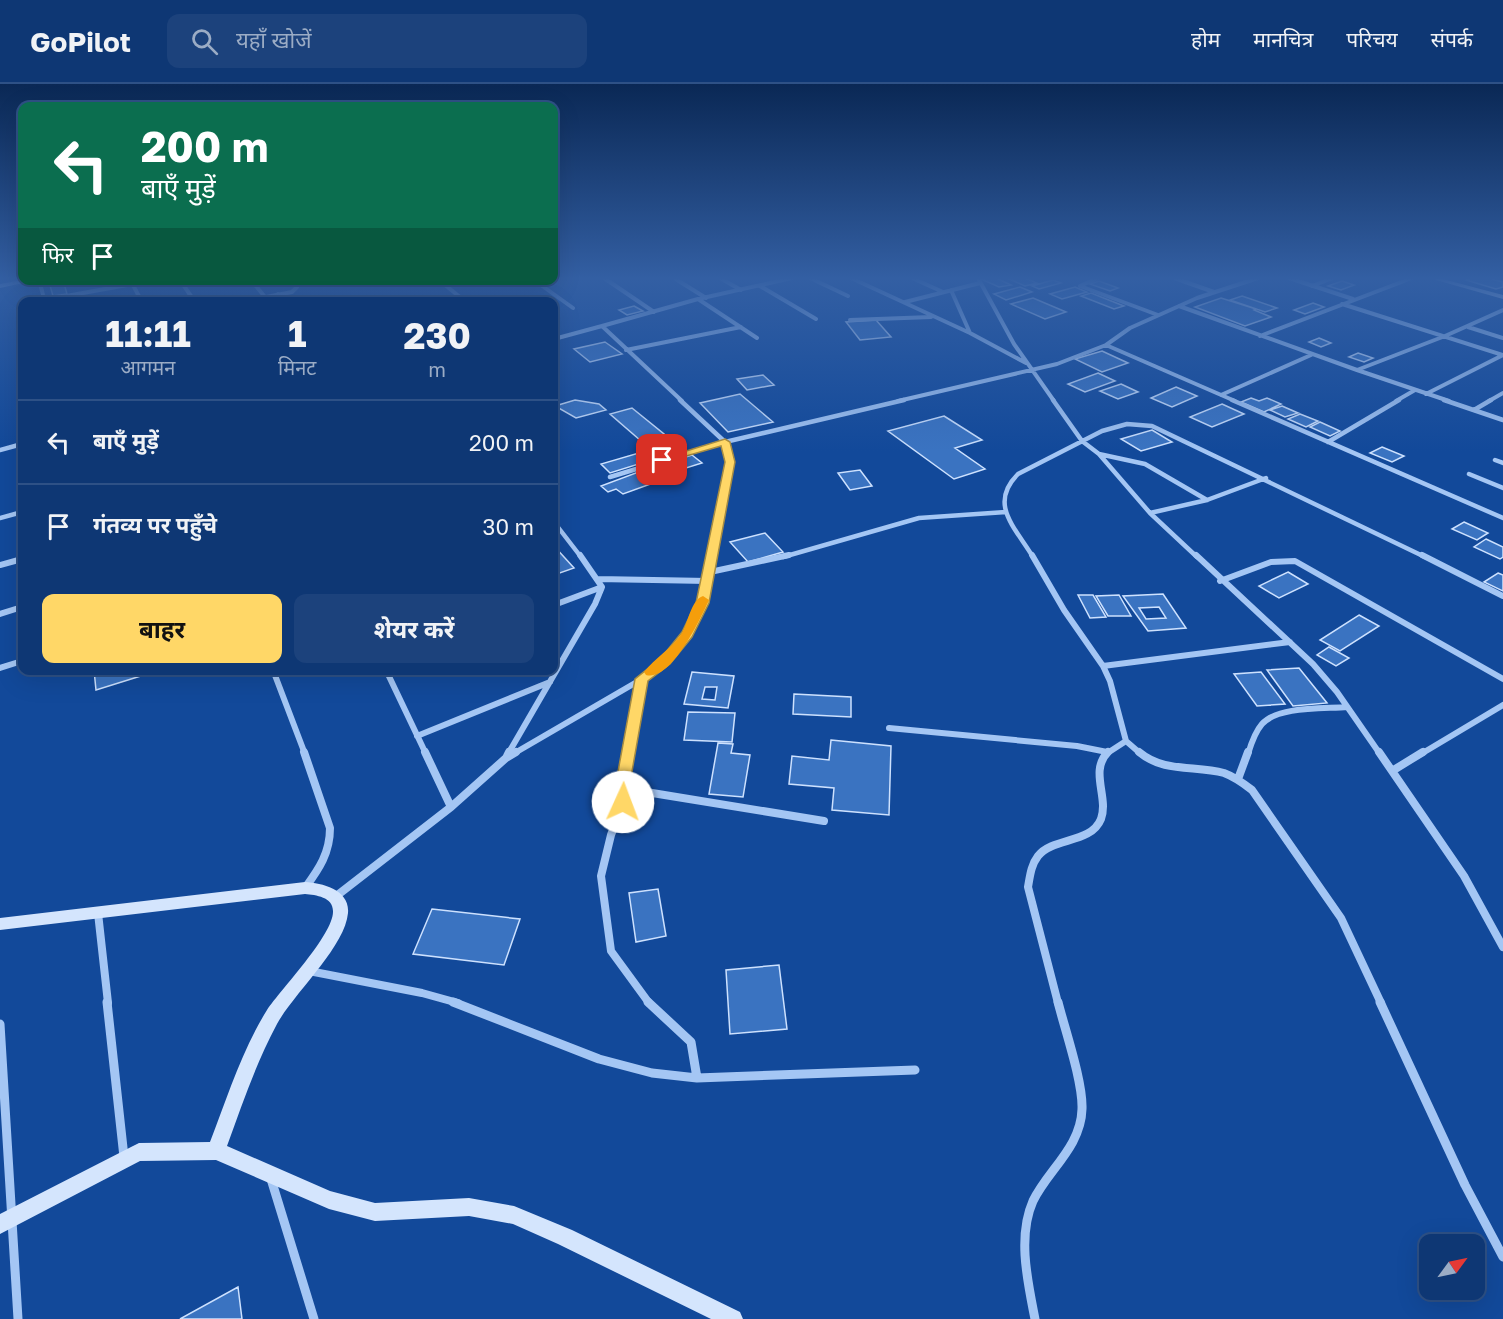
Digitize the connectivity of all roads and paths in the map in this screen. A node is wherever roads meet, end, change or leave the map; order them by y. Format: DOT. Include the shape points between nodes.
graph roads {
  1 [pos="612,336"];
  2 [pos="698,336"];
  3 [pos="754,336"];
  4 [pos="975,336"];
  5 [pos="1009,336"];
  6 [pos="1119,336"];
  7 [pos="1260,336"];
  8 [pos="1445,336"];
  9 [pos="757,338"];
  10 [pos="1106,345"];
  11 [pos="626,350"];
  12 [pos="1311,354"];
  13 [pos="1028,364"];
  14 [pos="1033,370"];
  15 [pos="1357,370"];
  16 [pos="1415,390"];
  17 [pos="1503,393"];
  18 [pos="1426,394"];
  19 [pos="1221,395"];
  20 [pos="1474,410"];
  21 [pos="1503,420"];
  22 [pos="1082,441"];
  23 [pos="725,442"];
  24 [pos="1328,442"];
  25 [pos="18,445"];
  26 [pos="0,450"];
  27 [pos="1099,454"];
  28 [pos="1495,460"];
  29 [pos="1503,463"];
  30 [pos="1469,474"];
  31 [pos="610,477"];
  32 [pos="1266,478"];
  33 [pos="1503,488"];
  34 [pos="1207,500"];
  35 [pos="1006,512"];
  36 [pos="18,513"];
  37 [pos="1150,513"];
  38 [pos="0,518"];
  39 [pos="1503,518"];
  40 [pos="558,527"];
  41 [pos="18,560"];
  42 [pos="0,565"];
  43 [pos="710,572"];
  44 [pos="597,579"];
  45 [pos="708,581"];
  46 [pos="1220,581"];
  47 [pos="602,587"];
  48 [pos="1503,596"];
  49 [pos="558,603"];
  50 [pos="18,609"];
  51 [pos="0,614"];
  52 [pos="1290,642"];
  53 [pos="18,662"];
  54 [pos="1103,666"];
  55 [pos="558,667"];
  56 [pos="0,668"];
  57 [pos="275,675"];
  58 [pos="388,675"];
  59 [pos="554,675"];
  60 [pos="642,679"];
  61 [pos="1503,679"];
  62 [pos="550,681"];
  63 [pos="1503,705"];
  64 [pos="1347,708"];
  65 [pos="889,728"];
  66 [pos="417,736"];
  67 [pos="1126,741"];
  68 [pos="1107,752"];
  69 [pos="506,758"];
  70 [pos="1392,771"];
  71 [pos="1238,779"];
  72 [pos="629,786"];
  73 [pos="451,807"];
  74 [pos="824,822"];
  75 [pos="305,888"];
  76 [pos="335,897"];
  77 [pos="98,913"];
  78 [pos="0,924"];
  79 [pos="1503,947"];
  80 [pos="308,971"];
  81 [pos="0,1024"];
  82 [pos="915,1070"];
  83 [pos="697,1078"];
  84 [pos="216,1151"];
  85 [pos="124,1158"];
  86 [pos="270,1176"];
  87 [pos="6,1221"];
  88 [pos="1503,1257"];
  89 [pos="18,1319"];
  90 [pos="314,1319"];
  91 [pos="733,1319"];
  92 [pos="1035,1319"];
  1 -- 11 [label="street"];
  2 -- 11 [label="street"];
  3 -- 9 [label="street"];
  4 -- 13 [label="street"];
  5 -- 13 [label="street"];
  6 -- 10 [label="street"];
  7 -- 12 [label="street"];
  8 -- 15 [label="street"];
  8 -- 18 [label="street" via="1503,355"];
  10 -- 14 [label="street"];
  10 -- 19 [label="street"];
  11 -- 23 [label="street"];
  12 -- 15 [label="street"];
  12 -- 19 [label="street"];
  13 -- 14 [label="street"];
  14 -- 22 [label="street"];
  14 -- 23 [label="street"];
  15 -- 16 [label="street"];
  16 -- 18 [label="street"];
  16 -- 24 [label="street"];
  17 -- 20 [label="street"];
  18 -- 20 [label="street"];
  19 -- 24 [label="street"];
  20 -- 21 [label="street"];
  22 -- 27 [label="street"];
  22 -- 32 [label="street" via="1108,429 1142,423"];
  22 -- 35 [label="street" via="1012,479 1003,496"];
  23 -- 31 [label="street"];
  23 -- 43 [label="street" via="730,462"];
  24 -- 39 [label="street"];
  25 -- 26 [label="street"];
  27 -- 34 [label="street" via="1145,465"];
  27 -- 37 [label="street"];
  28 -- 29 [label="street"];
  30 -- 33 [label="street"];
  32 -- 34 [label="street"];
  32 -- 48 [label="street"];
  34 -- 37 [label="street"];
  35 -- 43 [label="street" via="919,518 787,556"];
  35 -- 54 [label="street" via="1064,610"];
  36 -- 38 [label="street"];
  37 -- 46 [label="street"];
  40 -- 44 [label="street"];
  41 -- 42 [label="street"];
  43 -- 45 [label="street"];
  44 -- 45 [label="street"];
  44 -- 47 [label="street"];
  45 -- 60 [label="street" via="688,634 666,661"];
  46 -- 52 [label="street"];
  46 -- 61 [label="street" via="1271,562 1295,561"];
  47 -- 49 [label="street"];
  47 -- 55 [label="street"];
  50 -- 51 [label="street"];
  52 -- 54 [label="street"];
  52 -- 64 [label="street"];
  53 -- 56 [label="street"];
  54 -- 67 [label="street"];
  57 -- 75 [label="street" via="330,828 331,845"];
  58 -- 66 [label="street"];
  59 -- 62 [label="street"];
  60 -- 69 [label="street"];
  60 -- 72 [label="street" via="624,777"];
  62 -- 66 [label="street"];
  62 -- 69 [label="street"];
  63 -- 70 [label="street"];
  64 -- 70 [label="street"];
  64 -- 71 [label="street" via="1271,717 1262,724"];
  65 -- 68 [label="street" via="1065,744"];
  66 -- 73 [label="street"];
  67 -- 68 [label="street"];
  67 -- 71 [label="street" via="1151,762"];
  68 -- 92 [label="street" via="1099,772 1103,812 1097,825 1086,835 1040,851 1030,866 1028,887 1077,1074 1082,1109 1076,1138 1033,1202 1026,1232 1026,1274"];
  69 -- 73 [label="street"];
  70 -- 79 [label="street" via="1464,876"];
  71 -- 88 [label="street" via="1252,790 1341,918 1465,1185"];
  72 -- 74 [label="street"];
  72 -- 83 [label="street" via="601,876 611,951 651,1008 691,1042"];
  73 -- 76 [label="street"];
  75 -- 76 [label="street" via="319,889"];
  75 -- 77 [label="street"];
  76 -- 80 [label="street" via="341,910 338,926"];
  77 -- 78 [label="street"];
  77 -- 85 [label="street"];
  80 -- 83 [label="street" via="422,993 598,1059 652,1073"];
  80 -- 84 [label="street" via="273,1016 248,1066"];
  81 -- 87 [label="street"];
  82 -- 83 [label="street"];
  84 -- 85 [label="street" via="139,1152"];
  84 -- 86 [label="street"];
  85 -- 87 [label="street"];
  86 -- 90 [label="street"];
  86 -- 91 [label="street" via="329,1200 375,1212 470,1207 514,1215"];
  87 -- 89 [label="street"];
}
